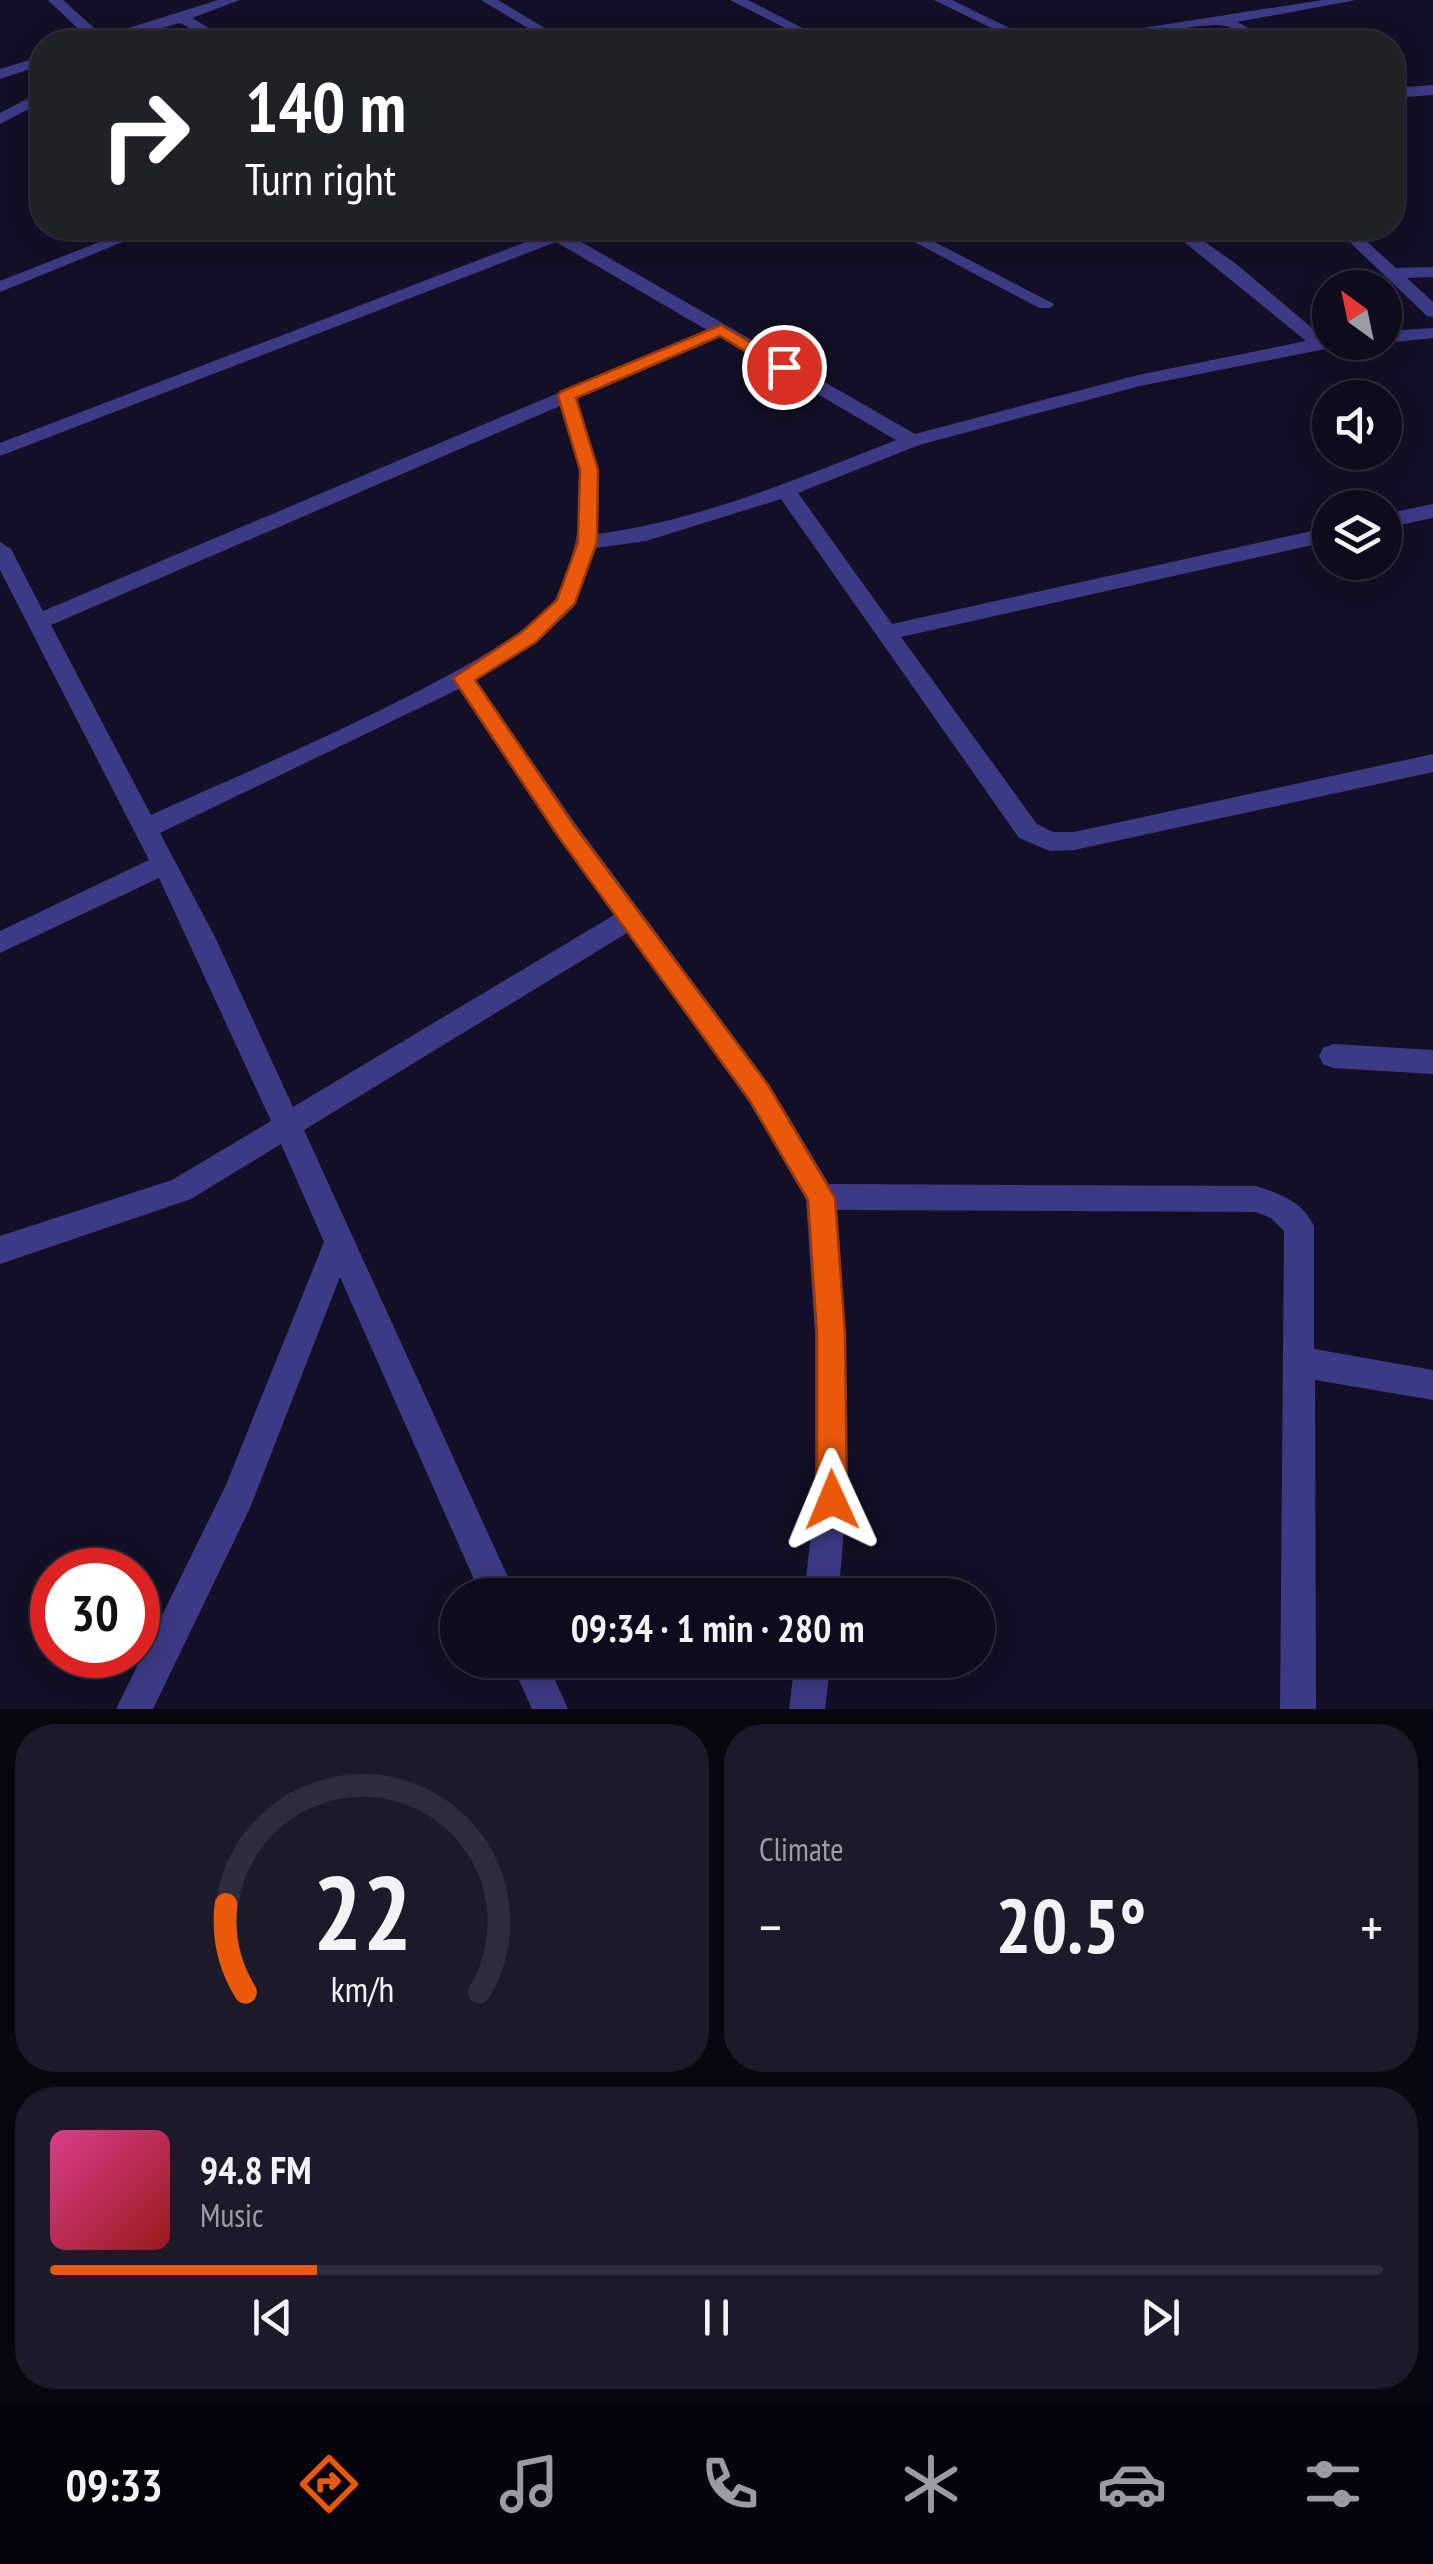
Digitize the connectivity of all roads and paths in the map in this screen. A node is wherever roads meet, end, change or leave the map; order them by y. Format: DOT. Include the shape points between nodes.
graph roads {
  1 [pos="55,0"];
  2 [pos="233,0"];
  3 [pos="488,0"];
  4 [pos="737,0"];
  5 [pos="941,0"];
  6 [pos="1349,0"];
  7 [pos="180,17"];
  8 [pos="1222,20"];
  9 [pos="87,30"];
  10 [pos="138,30"];
  11 [pos="158,30"];
  12 [pos="203,30"];
  13 [pos="540,30"];
  14 [pos="798,30"];
  15 [pos="1005,30"];
  16 [pos="1157,30"];
  17 [pos="1243,30"];
  18 [pos="30,64"];
  19 [pos="0,74"];
  20 [pos="1433,90"];
  21 [pos="1405,92"];
  22 [pos="30,103"];
  23 [pos="0,119"];
  24 [pos="118,240"];
  25 [pos="527,240"];
  26 [pos="566,240"];
  27 [pos="920,240"];
  28 [pos="1192,240"];
  29 [pos="1356,240"];
  30 [pos="1391,270"];
  31 [pos="1433,272"];
  32 [pos="1402,273"];
  33 [pos="1402,281"];
  34 [pos="0,286"];
  35 [pos="1045,304"];
  36 [pos="1433,312"];
  37 [pos="721,330"];
  38 [pos="1312,333"];
  39 [pos="1433,333"];
  40 [pos="1402,336"];
  41 [pos="1312,345"];
  42 [pos="566,396"];
  43 [pos="912,441"];
  44 [pos="0,450"];
  45 [pos="786,491"];
  46 [pos="1433,511"];
  47 [pos="1402,518"];
  48 [pos="1312,538"];
  49 [pos="587,542"];
  50 [pos="0,549"];
  51 [pos="38,622"];
  52 [pos="889,632"];
  53 [pos="463,678"];
  54 [pos="1433,763"];
  55 [pos="146,829"];
  56 [pos="164,864"];
  57 [pos="630,918"];
  58 [pos="0,943"];
  59 [pos="1333,1056"];
  60 [pos="1433,1062"];
  61 [pos="289,1126"];
  62 [pos="822,1198"];
  63 [pos="340,1240"];
  64 [pos="0,1250"];
  65 [pos="1299,1362"];
  66 [pos="1433,1385"];
  67 [pos="490,1578"];
  68 [pos="823,1578"];
  69 [pos="536,1678"];
  70 [pos="811,1678"];
  71 [pos="134,1709"];
  72 [pos="550,1709"];
  73 [pos="807,1709"];
  74 [pos="1298,1709"];
  1 -- 9 [label="street"];
  2 -- 7 [label="street"];
  3 -- 13 [label="street"];
  4 -- 14 [label="street"];
  5 -- 15 [label="street"];
  6 -- 8 [label="street"];
  7 -- 10 [label="street"];
  7 -- 11 [label="street"];
  7 -- 12 [label="street"];
  8 -- 16 [label="street"];
  8 -- 17 [label="street"];
  18 -- 19 [label="street"];
  20 -- 21 [label="street"];
  22 -- 23 [label="street"];
  24 -- 34 [label="street"];
  25 -- 44 [label="street"];
  26 -- 37 [label="street"];
  27 -- 35 [label="street"];
  28 -- 38 [label="street"];
  29 -- 30 [label="street"];
  31 -- 32 [label="street"];
  33 -- 36 [label="street"];
  37 -- 42 [label="street"];
  37 -- 43 [label="street"];
  39 -- 40 [label="street"];
  41 -- 43 [label="street" via="1138,381"];
  42 -- 49 [label="street" via="589,470"];
  42 -- 51 [label="street"];
  43 -- 45 [label="street"];
  45 -- 49 [label="street" via="646,534"];
  45 -- 52 [label="street"];
  46 -- 47 [label="street"];
  48 -- 52 [label="street"];
  49 -- 53 [label="street" via="566,603 529,637"];
  50 -- 51 [label="street"];
  51 -- 55 [label="street"];
  52 -- 54 [label="street" via="1028,830 1050,842"];
  53 -- 55 [label="street"];
  53 -- 57 [label="street"];
  55 -- 56 [label="street"];
  56 -- 58 [label="street"];
  56 -- 61 [label="street"];
  57 -- 61 [label="street"];
  57 -- 62 [label="street" via="759,1093"];
  59 -- 60 [label="street"];
  61 -- 63 [label="street"];
  61 -- 64 [label="street" via="181,1190"];
  62 -- 65 [label="street" via="1256,1198 1300,1226"];
  62 -- 68 [label="street" via="832,1500"];
  63 -- 67 [label="street"];
  63 -- 71 [label="street" via="238,1496"];
  65 -- 66 [label="street"];
  65 -- 74 [label="street"];
  69 -- 72 [label="street"];
  70 -- 73 [label="street"];
}
